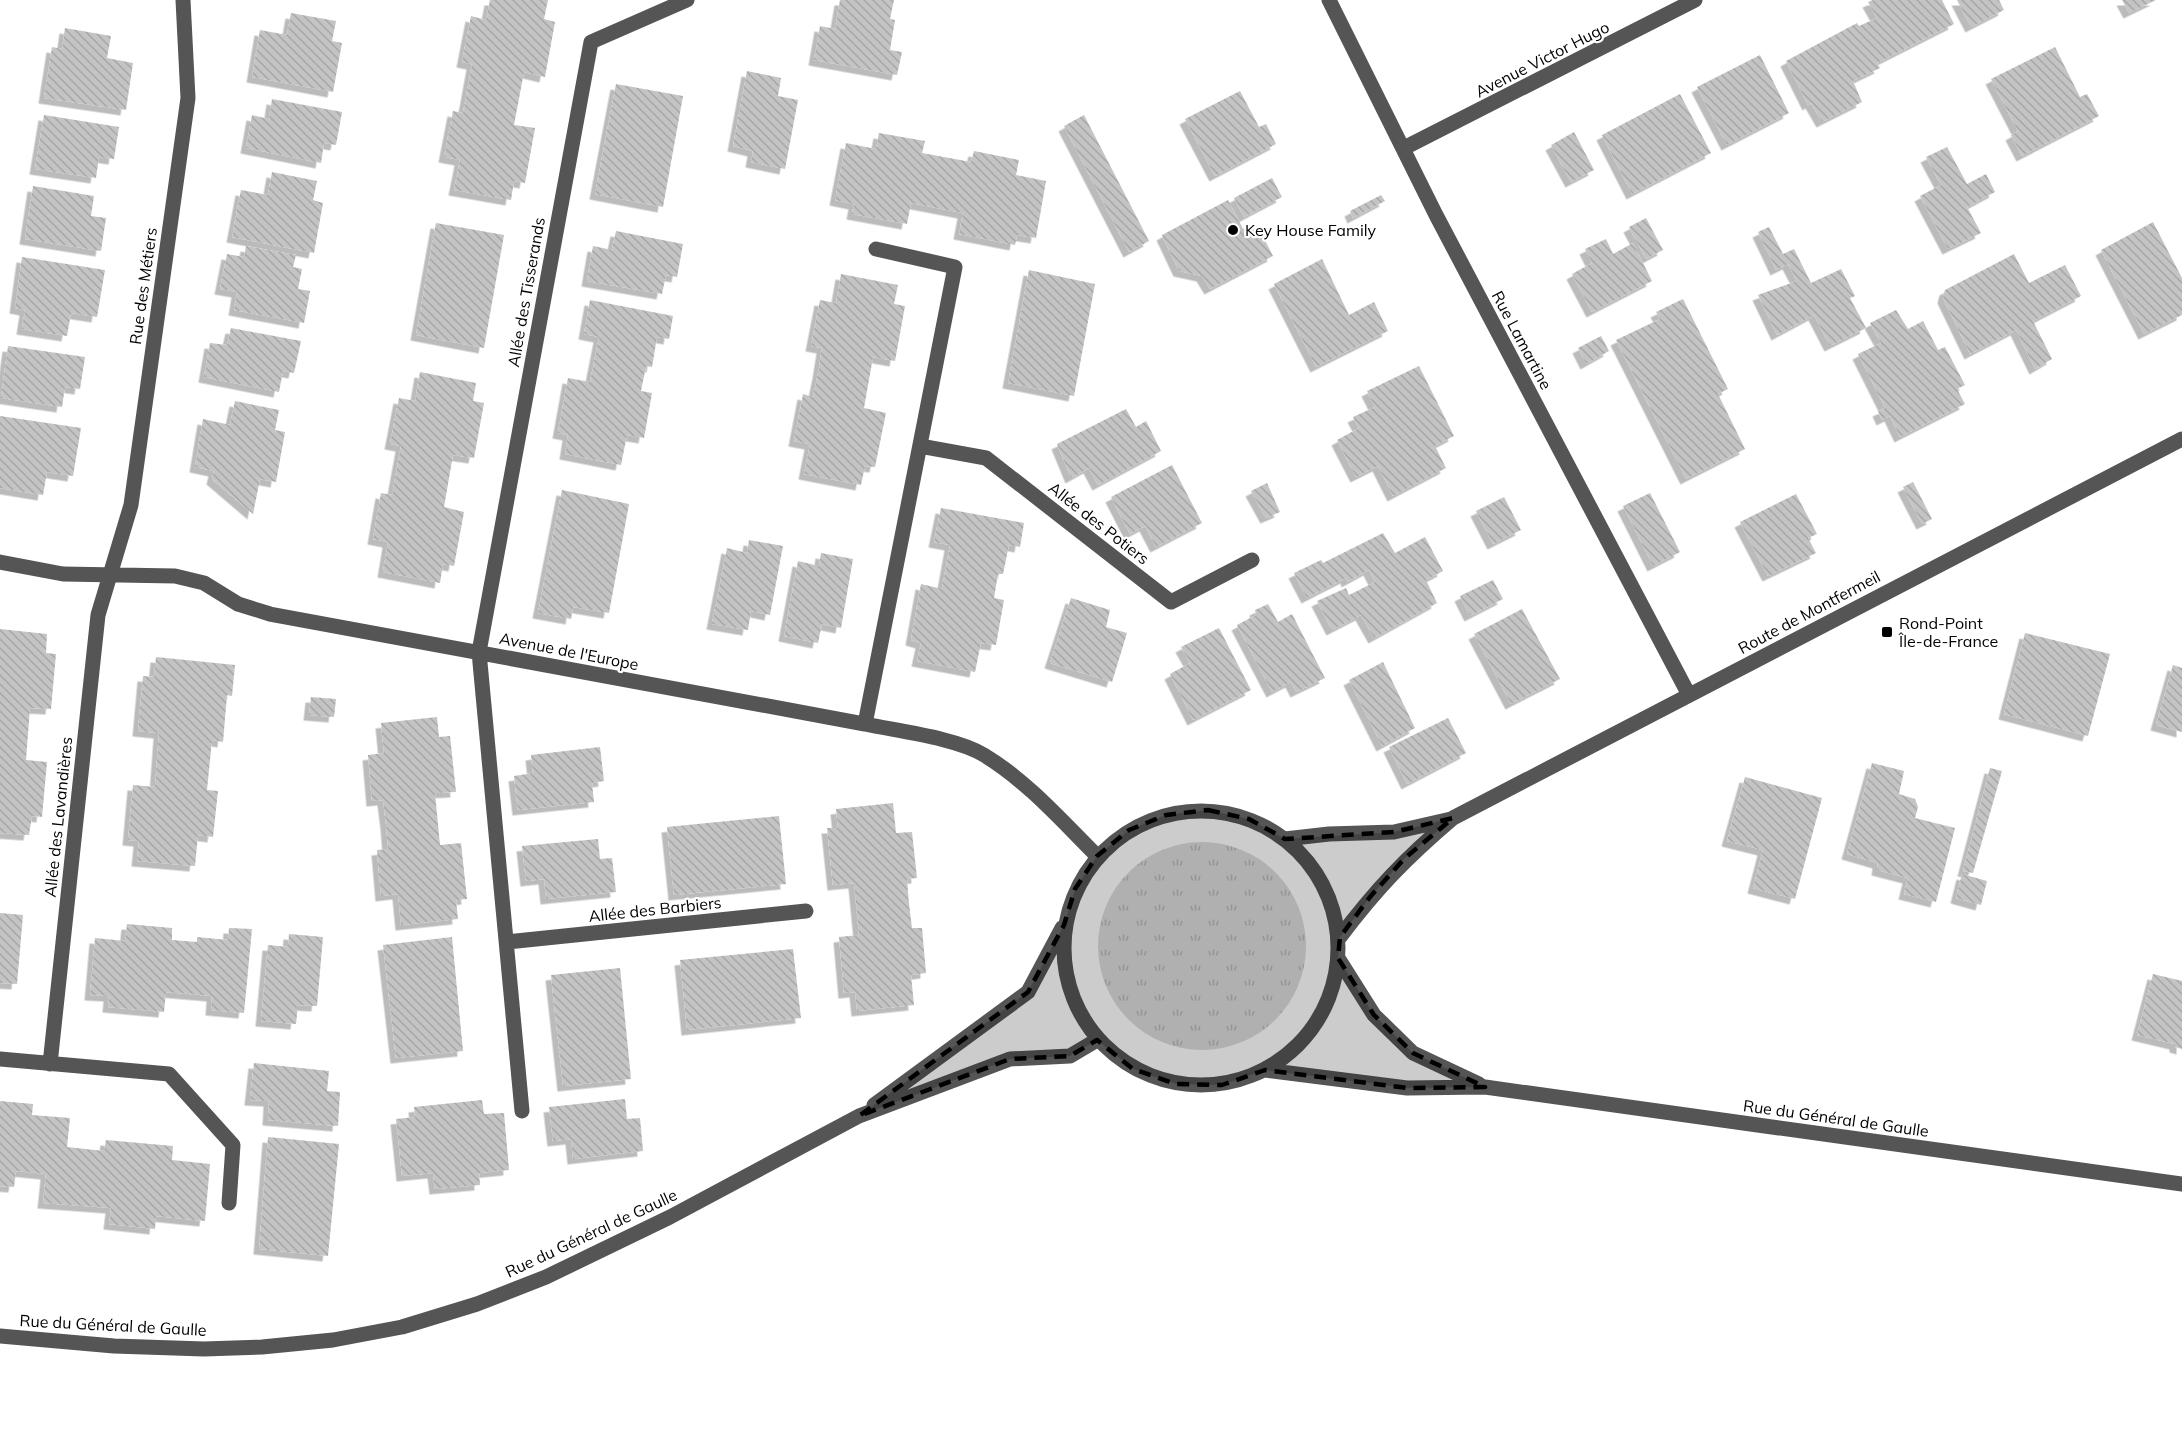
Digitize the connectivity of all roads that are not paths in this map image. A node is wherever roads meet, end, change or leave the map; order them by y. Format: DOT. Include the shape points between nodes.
graph roads {
  1 [pos="183,0"];
  2 [pos="687,0"];
  3 [pos="1329,0"];
  4 [pos="1695,0"];
  5 [pos="1404,148"];
  6 [pos="876,249"];
  7 [pos="2182,439"];
  8 [pos="920,446"];
  9 [pos="1252,560"];
  10 [pos="0,562"];
  11 [pos="112,575"];
  12 [pos="479,652"];
  13 [pos="1689,695"];
  14 [pos="865,724"];
  15 [pos="1454,818"];
  16 [pos="1284,839"];
  17 [pos="1096,856"];
  18 [pos="806,911"];
  19 [pos="1064,925"];
  20 [pos="1340,938"];
  21 [pos="507,942"];
  22 [pos="1338,957"];
  23 [pos="1097,1040"];
  24 [pos="0,1059"];
  25 [pos="50,1064"];
  26 [pos="1265,1070"];
  27 [pos="1485,1087"];
  28 [pos="522,1111"];
  29 [pos="859,1116"];
  30 [pos="2182,1184"];
  31 [pos="229,1203"];
  32 [pos="0,1336"];
  1 -- 11 [label="street, Rue des Métiers" via="188,98 131,505"];
  2 -- 12 [label="street, Allée des Tisserands" via="591,42"];
  3 -- 5 [label="street, Rue Lamartine"];
  4 -- 5 [label="street, Avenue Victor Hugo"];
  5 -- 13 [label="street, Rue Lamartine"];
  6 -- 8 [label="street" via="956,267"];
  7 -- 13 [label="street, Route de Montfermeil"];
  8 -- 9 [label="street, Allée des Potiers" via="986,458 1171,602"];
  8 -- 14 [label="street"];
  10 -- 11 [label="street, Avenue de l'Europe" via="63,574"];
  11 -- 12 [label="street, Avenue de l'Europe" via="175,576 204,583 238,604 270,614"];
  11 -- 25 [label="street, Allée des Lavandières" via="98,615"];
  12 -- 14 [label="street, Avenue de l'Europe"];
  12 -- 21 [label="street"];
  13 -- 15 [label="street, Route de Montfermeil"];
  14 -- 17 [label="street, Avenue de l'Europe" via="984,754 1037,796"];
  15 -- 16 [label="street, Route de Montfermeil" via="1394,832"];
  15 -- 20 [label="street, Route de Montfermeil" via="1404,859"];
  16 -- 17 [label="street" via="1249,819 1208,810 1166,815 1128,830"];
  16 -- 20 [label="street" via="1310,864 1328,896"];
  17 -- 19 [label="street" via="1075,889"];
  18 -- 21 [label="street, Allée des Barbiers"];
  19 -- 23 [label="street" via="1063,964"];
  19 -- 29 [label="street, Rue du Général de Gaulle" via="1028,993"];
  20 -- 22 [label="street"];
  21 -- 28 [label="street"];
  22 -- 26 [label="street" via="1327,1003 1302,1042"];
  22 -- 27 [label="street, Rue du Général de Gaulle" via="1374,1015 1413,1053"];
  23 -- 26 [label="street" via="1133,1069 1176,1084 1222,1085"];
  23 -- 29 [label="street, Rue du Général de Gaulle" via="1070,1056 1010,1059"];
  24 -- 25 [label="street"];
  25 -- 31 [label="street" via="169,1074 233,1145"];
  26 -- 27 [label="street, Rue du Général de Gaulle" via="1407,1088"];
  27 -- 30 [label="street, Rue du Général de Gaulle"];
  29 -- 32 [label="street, Rue du Général de Gaulle" via="670,1217 546,1277 402,1327 333,1340 204,1349"];
}
